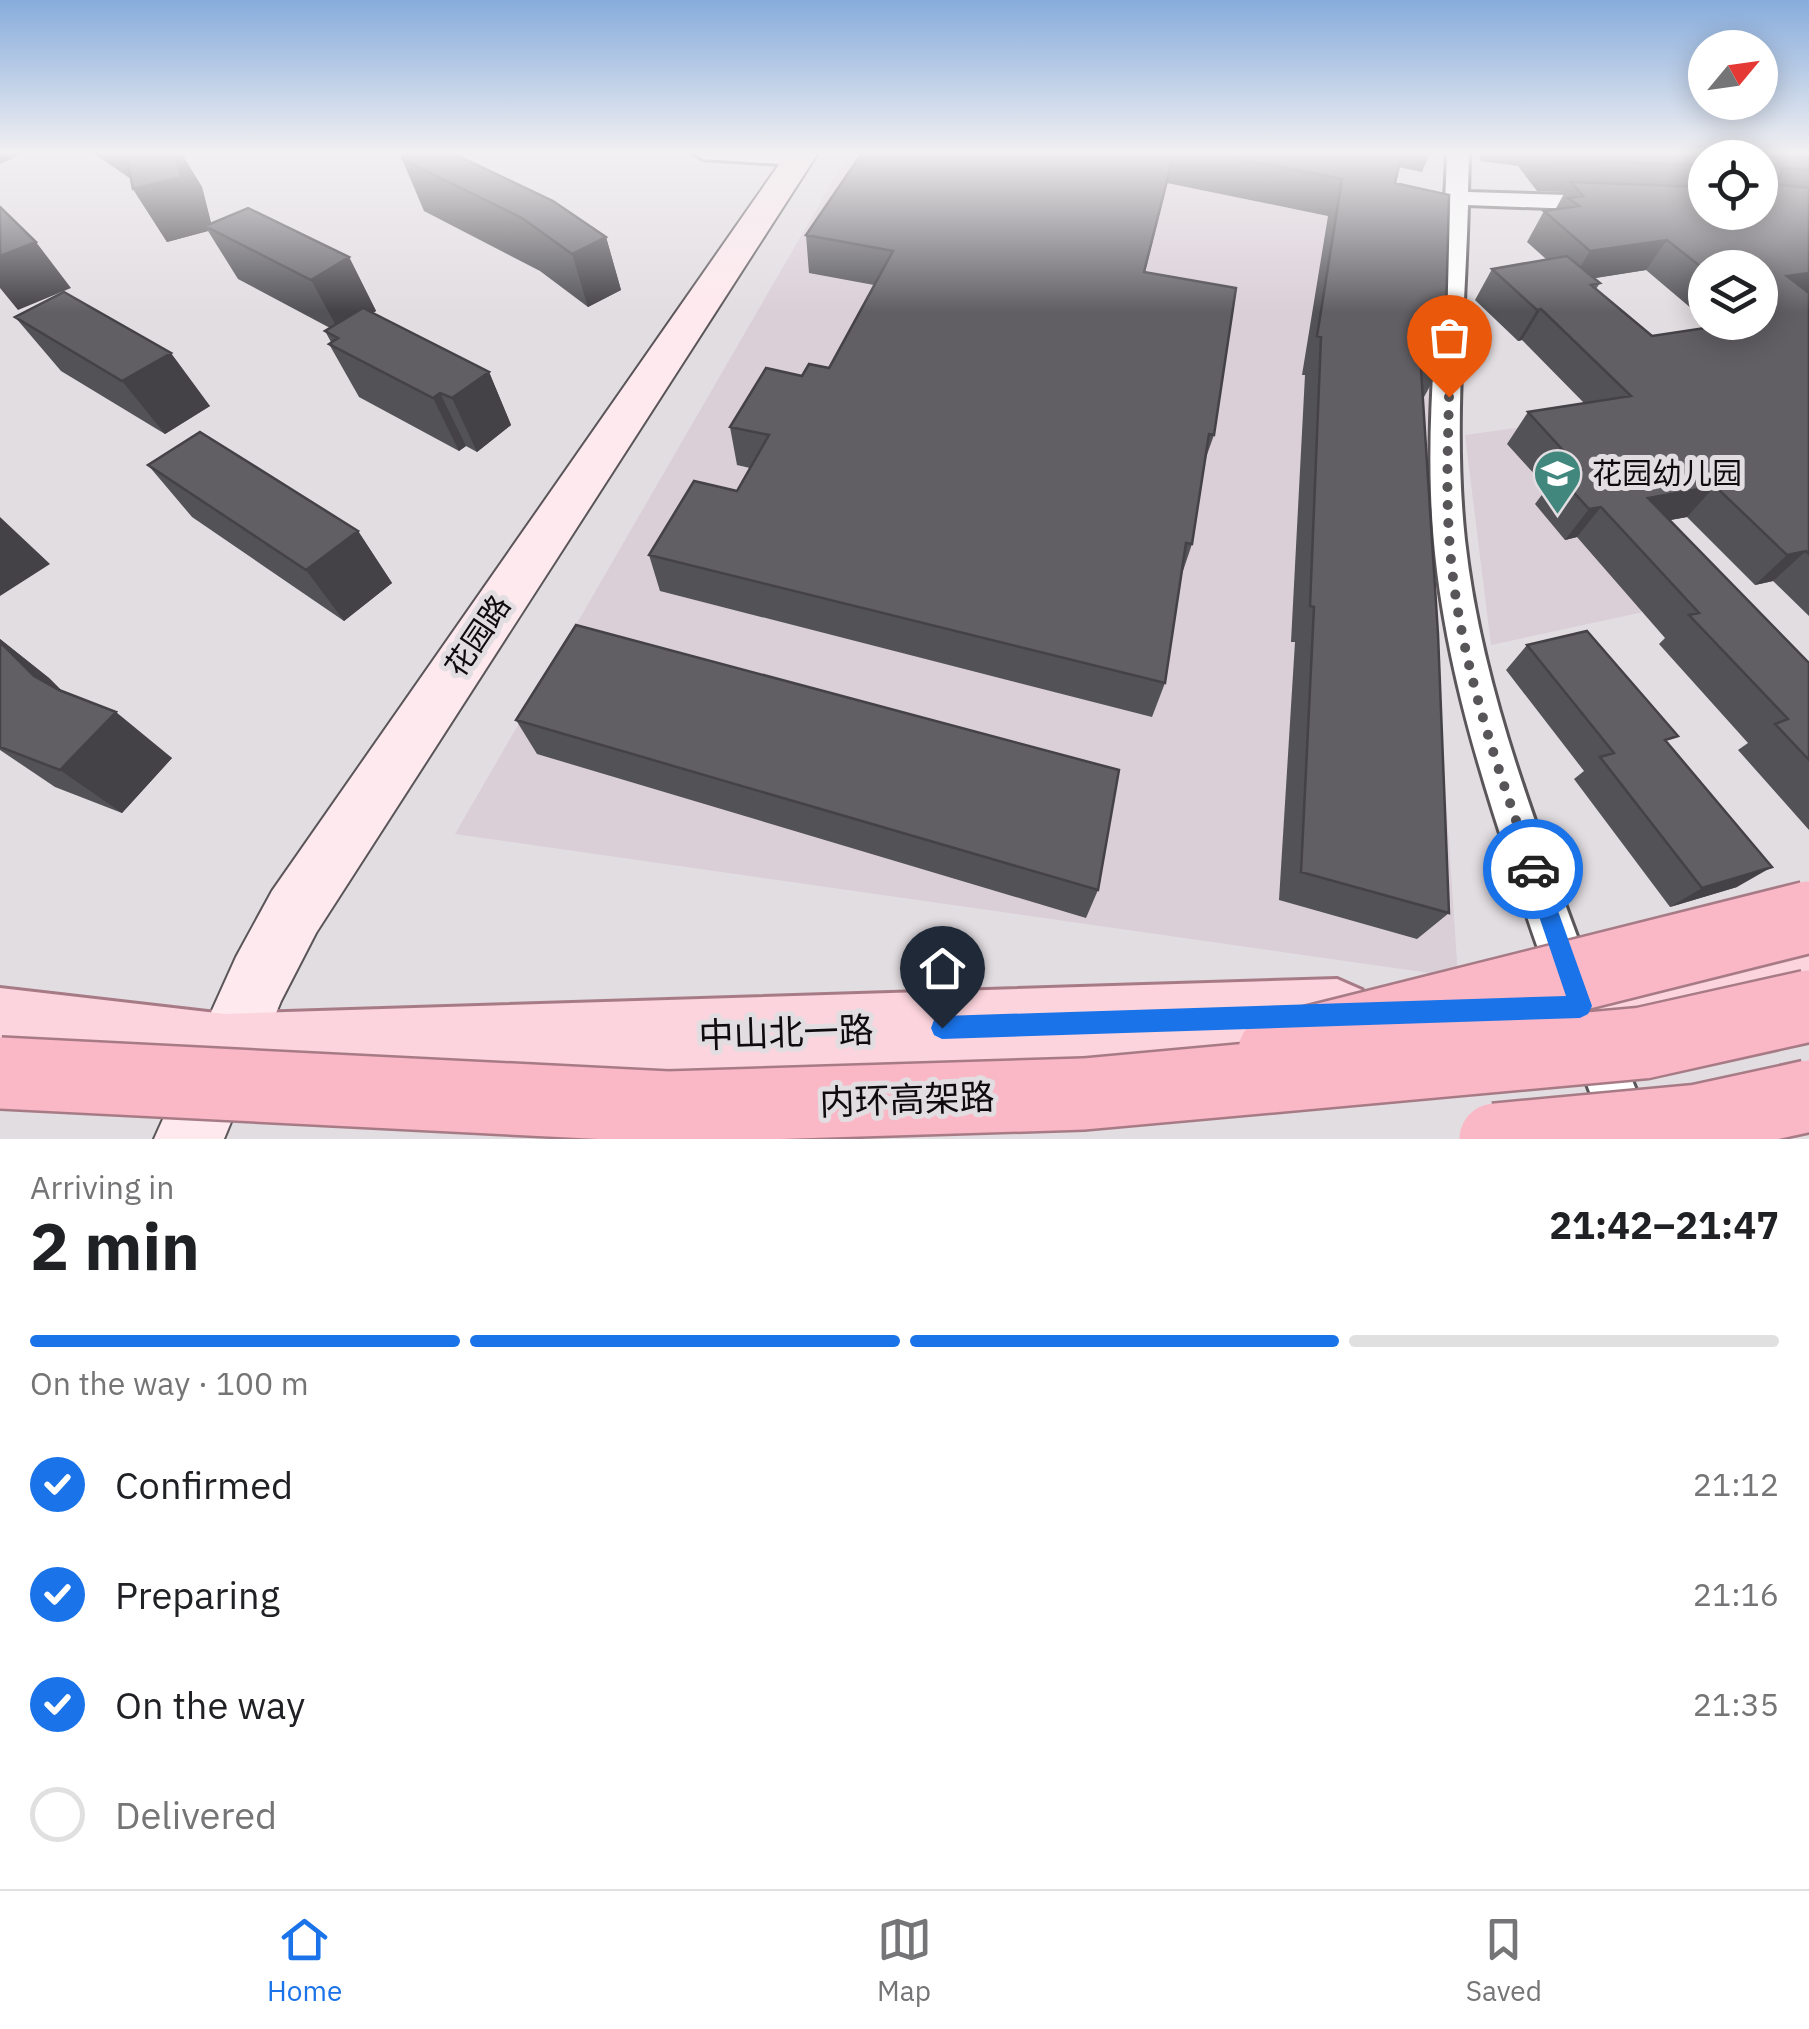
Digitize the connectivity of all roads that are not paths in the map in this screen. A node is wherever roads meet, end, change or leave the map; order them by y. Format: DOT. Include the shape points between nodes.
graph roads {
  1 [pos="765,206"];
  2 [pos="1458,206"];
  3 [pos="1809,916"];
  4 [pos="1809,962"];
  5 [pos="1580,1006"];
  6 [pos="1809,1006"];
  7 [pos="0,1024"];
  8 [pos="224,1051"];
  9 [pos="0,1073"];
  10 [pos="1084,1094"];
  11 [pos="1809,1096"];
  12 [pos="189,1139"];
  13 [pos="1495,1139"];
  14 [pos="1632,1139"];
  1 -- 8 [label="main road, 花园路" via="294,912"];
  2 -- 5 [label="street" via="1447,465 1459,608 1487,736"];
  3 -- 10 [label="highway, bridge"];
  4 -- 5 [label="main road, 中山北一路"];
  5 -- 8 [label="main road, 中山北一路"];
  5 -- 14 [label="street"];
  6 -- 10 [label="highway, 内环高架路, bridge" via="1643,1043"];
  7 -- 8 [label="main road, 中山北一路"];
  8 -- 12 [label="main road, 花园路"];
  9 -- 10 [label="highway, 内环高架路, bridge" via="668,1107"];
  11 -- 13 [label="highway, bridge" via="1699,1120"];
}
